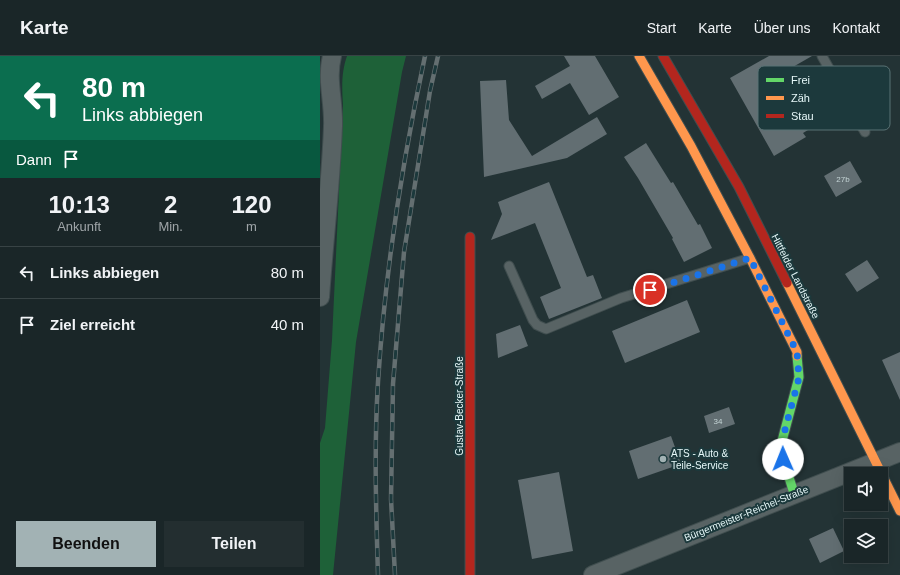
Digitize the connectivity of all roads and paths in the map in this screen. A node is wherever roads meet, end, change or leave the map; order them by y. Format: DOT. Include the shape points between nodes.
graph roads {
  1 [pos="332,56"];
  2 [pos="639,56"];
  3 [pos="663,56"];
  4 [pos="822,56"];
  5 [pos="828,66"];
  6 [pos="470,237"];
  7 [pos="750,258"];
  8 [pos="509,266"];
  9 [pos="320,298"];
  10 [pos="900,452"];
  11 [pos="876,462"];
  12 [pos="794,493"];
  13 [pos="900,511"];
  14 [pos="470,575"];
  15 [pos="593,575"];
  1 -- 9 [label="street" via="329,70 334,109"];
  2 -- 7 [label="street" via="691,146"];
  3 -- 11 [label="street, Hittfelder Landstraße" via="739,187"];
  4 -- 5 [label="lane"];
  6 -- 14 [label="street, Gustav-Becker-Straße"];
  7 -- 8 [label="lane" via="621,298 546,329 533,320"];
  7 -- 12 [label="street" via="797,352 799,378 782,441 783,459"];
  10 -- 11 [label="street, Bürgermeister-Reichel-Straße"];
  11 -- 12 [label="street, Bürgermeister-Reichel-Straße"];
  11 -- 13 [label="street, Hittfelder Landstraße"];
  12 -- 15 [label="street, Bürgermeister-Reichel-Straße"];
}
